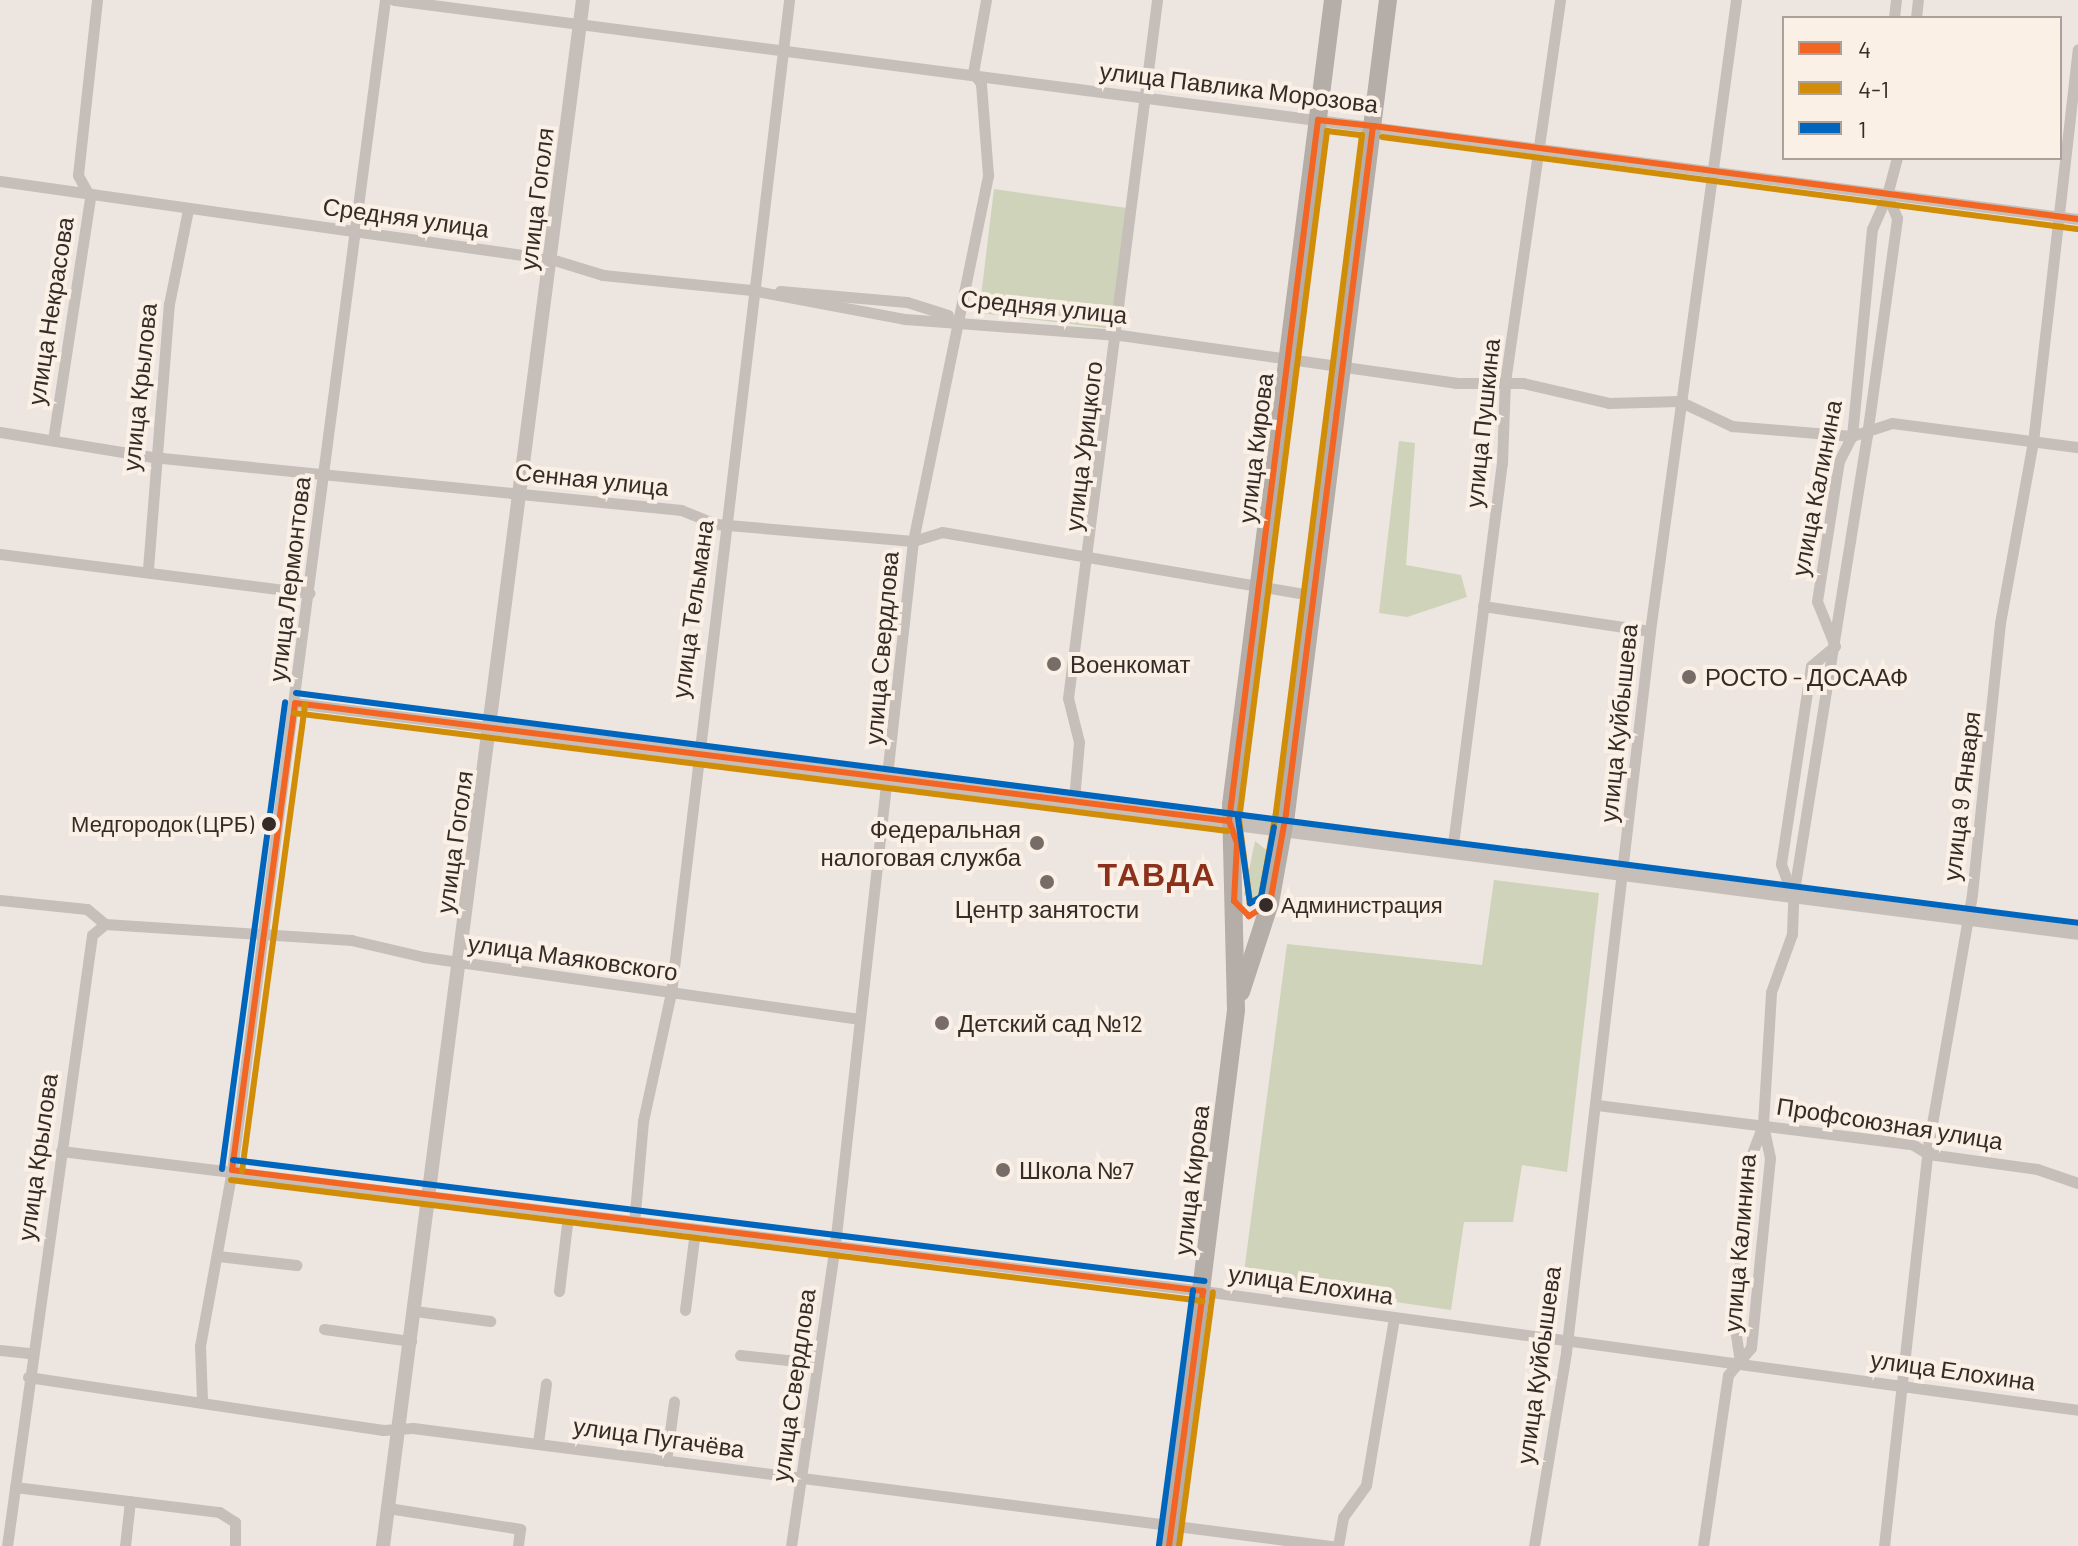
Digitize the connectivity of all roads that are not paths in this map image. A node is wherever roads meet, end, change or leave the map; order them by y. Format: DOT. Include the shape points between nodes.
graph roads {
  1 [pos="97,0"];
  2 [pos="385,0"];
  3 [pos="394,0"];
  4 [pos="583,0"];
  5 [pos="789,0"];
  6 [pos="986,0"];
  7 [pos="1157,0"];
  8 [pos="1333,0"];
  9 [pos="1388,0"];
  10 [pos="1560,0"];
  11 [pos="1736,0"];
  12 [pos="580,22"];
  13 [pos="2078,50"];
  14 [pos="783,52"];
  15 [pos="973,73"];
  16 [pos="1142,97"];
  17 [pos="1318,120"];
  18 [pos="1373,126"];
  19 [pos="1543,148"];
  20 [pos="1888,160"];
  21 [pos="1896,160"];
  22 [pos="1715,174"];
  23 [pos="1889,179"];
  24 [pos="0,181"];
  25 [pos="1887,195"];
  26 [pos="90,197"];
  27 [pos="188,210"];
  28 [pos="2057,216"];
  29 [pos="2078,219"];
  30 [pos="357,232"];
  31 [pos="551,259"];
  32 [pos="751,290"];
  33 [pos="956,318"];
  34 [pos="1120,335"];
  35 [pos="1290,357"];
  36 [pos="1344,362"];
  37 [pos="1505,382"];
  38 [pos="1679,401"];
  39 [pos="0,432"];
  40 [pos="1867,435"];
  41 [pos="1852,436"];
  42 [pos="53,440"];
  43 [pos="2033,442"];
  44 [pos="2078,447"];
  45 [pos="152,457"];
  46 [pos="325,471"];
  47 [pos="519,494"];
  48 [pos="727,520"];
  49 [pos="913,541"];
  50 [pos="0,554"];
  51 [pos="1091,556"];
  52 [pos="148,569"];
  53 [pos="1262,586"];
  54 [pos="310,593"];
  55 [pos="1316,596"];
  56 [pos="1483,606"];
  57 [pos="1650,631"];
  58 [pos="1835,646"];
  59 [pos="295,703"];
  60 [pos="492,728"];
  61 [pos="695,753"];
  62 [pos="891,779"];
  63 [pos="1074,800"];
  64 [pos="1229,821"];
  65 [pos="1284,829"];
  66 [pos="1452,852"];
  67 [pos="1624,873"];
  68 [pos="1793,897"];
  69 [pos="0,900"];
  70 [pos="1234,901"];
  71 [pos="1270,903"];
  72 [pos="1967,918"];
  73 [pos="105,924"];
  74 [pos="2078,933"];
  75 [pos="263,937"];
  76 [pos="460,963"];
  77 [pos="671,993"];
  78 [pos="1236,1010"];
  79 [pos="860,1019"];
  80 [pos="1597,1105"];
  81 [pos="1763,1124"];
  82 [pos="61,1151"];
  83 [pos="1928,1154"];
  84 [pos="232,1170"];
  85 [pos="2078,1183"];
  86 [pos="430,1196"];
  87 [pos="568,1215"];
  88 [pos="634,1224"];
  89 [pos="695,1231"];
  90 [pos="835,1245"];
  91 [pos="218,1256"];
  92 [pos="296,1265"];
  93 [pos="559,1291"];
  94 [pos="1203,1291"];
  95 [pos="685,1310"];
  96 [pos="415,1311"];
  97 [pos="1394,1318"];
  98 [pos="490,1321"];
  99 [pos="324,1329"];
  100 [pos="411,1341"];
  101 [pos="1562,1341"];
  102 [pos="0,1350"];
  103 [pos="31,1353"];
  104 [pos="740,1355"];
  105 [pos="1740,1362"];
  106 [pos="816,1363"];
  107 [pos="28,1377"];
  108 [pos="546,1384"];
  109 [pos="1907,1386"];
  110 [pos="202,1400"];
  111 [pos="674,1402"];
  112 [pos="2078,1410"];
  113 [pos="398,1430"];
  114 [pos="538,1443"];
  115 [pos="666,1461"];
  116 [pos="803,1478"];
  117 [pos="15,1487"];
  118 [pos="130,1501"];
  119 [pos="388,1508"];
  120 [pos="1170,1537"];
  121 [pos="7,1546"];
  122 [pos="125,1546"];
  123 [pos="235,1546"];
  124 [pos="383,1546"];
  125 [pos="518,1546"];
  126 [pos="791,1546"];
  127 [pos="1335,1546"];
  128 [pos="1534,1546"];
  129 [pos="1703,1546"];
  130 [pos="1884,1546"];
  1 -- 26 [label="street, улица Некрасова" via="78,175"];
  2 -- 30 [label="street, улица Лермонтова"];
  3 -- 12 [label="street, улица Павлика Морозова"];
  4 -- 12 [label="street, улица Гоголя"];
  5 -- 14 [label="street, улица Тельмана"];
  6 -- 15 [label="street, улица Свердлова"];
  7 -- 16 [label="street, улица Урицкого"];
  8 -- 17 [label="main road, улица Кирова"];
  9 -- 18 [label="main road, улица Кирова"];
  10 -- 19 [label="street, улица Пушкина"];
  11 -- 22 [label="street, улица Куйбышева"];
  12 -- 14 [label="street, улица Павлика Морозова"];
  12 -- 31 [label="street, улица Гоголя"];
  13 -- 28 [label="street, улица 9 Января"];
  14 -- 15 [label="street, улица Павлика Морозова"];
  14 -- 32 [label="street, улица Тельмана"];
  15 -- 16 [label="street, улица Павлика Морозова"];
  15 -- 33 [label="street, улица Свердлова" via="981,83 988,175 966,307"];
  16 -- 17 [label="street, улица Павлика Морозова"];
  16 -- 34 [label="street, улица Урицкого"];
  17 -- 18 [label="street, улица Павлика Морозова"];
  17 -- 35 [label="main road, улица Кирова"];
  18 -- 19 [label="street, улица Павлика Морозова"];
  18 -- 36 [label="main road, улица Кирова"];
  19 -- 22 [label="street, улица Павлика Морозова"];
  19 -- 37 [label="street, улица Пушкина"];
  20 -- 23 [label="street, улица Калинина"];
  21 -- 23 [label="street, улица Калинина"];
  22 -- 25 [label="street, улица Павлика Морозова"];
  22 -- 38 [label="street, улица Куйбышева"];
  23 -- 25 [label="street, улица Калинина"];
  24 -- 26 [label="street, Средняя улица"];
  25 -- 28 [label="street, улица Павлика Морозова"];
  25 -- 40 [label="street, улица Калинина" via="1897,218"];
  25 -- 41 [label="street, улица Калинина" via="1872,229"];
  26 -- 27 [label="street, Средняя улица"];
  26 -- 42 [label="street, улица Некрасова"];
  27 -- 30 [label="street, Средняя улица"];
  27 -- 45 [label="street, улица Крылова"];
  28 -- 29 [label="street, улица Павлика Морозова"];
  28 -- 43 [label="street, улица 9 Января"];
  30 -- 31 [label="street, Средняя улица"];
  30 -- 46 [label="street, улица Лермонтова"];
  31 -- 32 [label="street, Средняя улица" via="603,275"];
  31 -- 47 [label="street, улица Гоголя"];
  32 -- 33 [label="street, Средняя улица" via="905,319"];
  32 -- 48 [label="street, улица Тельмана"];
  33 -- 34 [label="street, Средняя улица"];
  33 -- 49 [label="street, улица Свердлова"];
  34 -- 35 [label="street, Средняя улица" via="1235,356"];
  34 -- 51 [label="street, улица Урицкого"];
  35 -- 36 [label="street, Средняя улица"];
  35 -- 53 [label="main road, улица Кирова"];
  36 -- 37 [label="street, Средняя улица" via="1456,383"];
  36 -- 55 [label="main road, улица Кирова"];
  37 -- 38 [label="street, Средняя улица" via="1609,403"];
  37 -- 56 [label="street, улица Пушкина"];
  38 -- 41 [label="street, Средняя улица" via="1732,426"];
  38 -- 57 [label="street, улица Куйбышева"];
  39 -- 42 [label="street, Сенная улица"];
  40 -- 41 [label="street, Средняя улица"];
  40 -- 43 [label="street, Средняя улица" via="1892,423"];
  40 -- 58 [label="street, улица Калинина"];
  41 -- 58 [label="street, улица Калинина" via="1839,461 1817,601"];
  42 -- 45 [label="street, Сенная улица"];
  43 -- 44 [label="street, Средняя улица"];
  43 -- 72 [label="street, улица 9 Января" via="2000,623"];
  45 -- 46 [label="street, Сенная улица"];
  45 -- 52 [label="street, улица Крылова"];
  46 -- 47 [label="street, Сенная улица"];
  46 -- 54 [label="street, улица Лермонтова"];
  47 -- 48 [label="street, Сенная улица" via="681,510 716,524"];
  47 -- 60 [label="street, улица Гоголя"];
  48 -- 49 [label="street, Сенная улица"];
  48 -- 61 [label="street, улица Тельмана"];
  49 -- 51 [label="street, Сенная улица" via="942,532"];
  49 -- 62 [label="street, улица Свердлова"];
  50 -- 52 [label="street"];
  51 -- 53 [label="street, Сенная улица"];
  51 -- 63 [label="street, улица Урицкого" via="1068,698 1079,742"];
  52 -- 54 [label="street"];
  53 -- 55 [label="street, Сенная улица"];
  53 -- 64 [label="main road, улица Кирова"];
  54 -- 59 [label="street, улица Лермонтова"];
  55 -- 65 [label="main road, улица Кирова"];
  56 -- 57 [label="street"];
  56 -- 66 [label="street, улица Пушкина"];
  57 -- 67 [label="street, улица Куйбышева"];
  58 -- 68 [label="street, улица Калинина"];
  58 -- 68 [label="street, улица Калинина" via="1811,666 1780,876"];
  59 -- 60 [label="street"];
  59 -- 75 [label="street, улица Лермонтова"];
  60 -- 61 [label="street"];
  60 -- 76 [label="street, улица Гоголя"];
  61 -- 62 [label="street"];
  61 -- 77 [label="street, улица Тельмана"];
  62 -- 63 [label="street"];
  62 -- 79 [label="street, улица Свердлова"];
  63 -- 64 [label="street"];
  64 -- 65 [label="street"];
  64 -- 70 [label="main road, улица Кирова" via="1237,843"];
  65 -- 66 [label="street"];
  65 -- 71 [label="main road, улица Кирова"];
  66 -- 67 [label="street"];
  67 -- 68 [label="street"];
  67 -- 80 [label="street, улица Куйбышева"];
  68 -- 72 [label="street"];
  68 -- 81 [label="street, улица Калинина" via="1792,934 1771,992"];
  69 -- 73 [label="street, улица Маяковского" via="87,909"];
  70 -- 71 [label="main road" via="1249,916"];
  70 -- 78 [label="main road, улица Кирова"];
  71 -- 78 [label="main road, улица Кирова"];
  72 -- 74 [label="street"];
  72 -- 83 [label="street, улица 9 Января"];
  73 -- 75 [label="street, улица Маяковского" via="134,921"];
  73 -- 82 [label="street, улица Крылова" via="92,935"];
  75 -- 76 [label="street, улица Маяковского" via="351,940"];
  75 -- 84 [label="street, улица Лермонтова"];
  76 -- 77 [label="street, улица Маяковского"];
  76 -- 86 [label="street, улица Гоголя"];
  77 -- 79 [label="street, улица Маяковского"];
  77 -- 88 [label="street, улица Тельмана" via="643,1121"];
  78 -- 94 [label="main road, улица Кирова"];
  79 -- 90 [label="street, улица Свердлова"];
  80 -- 81 [label="street, Профсоюзная улица"];
  80 -- 101 [label="street, улица Куйбышева"];
  81 -- 83 [label="street, Профсоюзная улица" via="1912,1144"];
  81 -- 105 [label="street, улица Калинина" via="1751,1156 1734,1322"];
  81 -- 105 [label="street, улица Калинина" via="1769,1173 1751,1348"];
  82 -- 84 [label="street, улица Елохина"];
  82 -- 103 [label="street, улица Крылова"];
  83 -- 85 [label="street, Профсоюзная улица"];
  83 -- 109 [label="street, улица 9 Января"];
  84 -- 86 [label="street, улица Елохина"];
  84 -- 91 [label="street, улица Лермонтова"];
  86 -- 87 [label="street, улица Елохина"];
  86 -- 96 [label="street, улица Гоголя"];
  87 -- 88 [label="street, улица Елохина"];
  87 -- 93 [label="street"];
  88 -- 89 [label="street, улица Елохина"];
  89 -- 90 [label="street, улица Елохина"];
  89 -- 95 [label="street"];
  90 -- 94 [label="street, улица Елохина"];
  90 -- 106 [label="street, улица Свердлова"];
  91 -- 92 [label="street"];
  91 -- 110 [label="street, улица Лермонтова" via="200,1346"];
  94 -- 97 [label="street, улица Елохина"];
  94 -- 120 [label="main road, улица Кирова"];
  96 -- 98 [label="street"];
  96 -- 100 [label="street, улица Гоголя"];
  97 -- 101 [label="street, улица Елохина"];
  97 -- 127 [label="street" via="1366,1485 1343,1517"];
  99 -- 100 [label="street"];
  100 -- 113 [label="street, улица Гоголя"];
  101 -- 105 [label="street, улица Елохина"];
  101 -- 128 [label="street, улица Куйбышева"];
  102 -- 103 [label="street"];
  103 -- 107 [label="street, улица Крылова"];
  104 -- 106 [label="street"];
  105 -- 109 [label="street, улица Елохина"];
  105 -- 129 [label="street, улица Калинина" via="1728,1375"];
  106 -- 116 [label="street, улица Свердлова"];
  107 -- 110 [label="street, улица Пугачёва"];
  107 -- 117 [label="street, улица Крылова"];
  108 -- 114 [label="street"];
  109 -- 112 [label="street, улица Елохина"];
  109 -- 130 [label="street, улица 9 Января"];
  110 -- 113 [label="street, улица Пугачёва"];
  111 -- 115 [label="street"];
  113 -- 114 [label="street, улица Пугачёва"];
  113 -- 119 [label="street, улица Гоголя"];
  114 -- 115 [label="street, улица Пугачёва"];
  115 -- 116 [label="street, улица Пугачёва"];
  116 -- 120 [label="street, улица Пугачёва"];
  116 -- 126 [label="street, улица Свердлова"];
  117 -- 118 [label="street"];
  117 -- 121 [label="street, улица Крылова"];
  118 -- 122 [label="street"];
  118 -- 123 [label="street" via="219,1512 235,1522"];
  119 -- 124 [label="street, улица Гоголя"];
  119 -- 125 [label="street" via="520,1529"];
  120 -- 127 [label="street, улица Пугачёва"];
}
